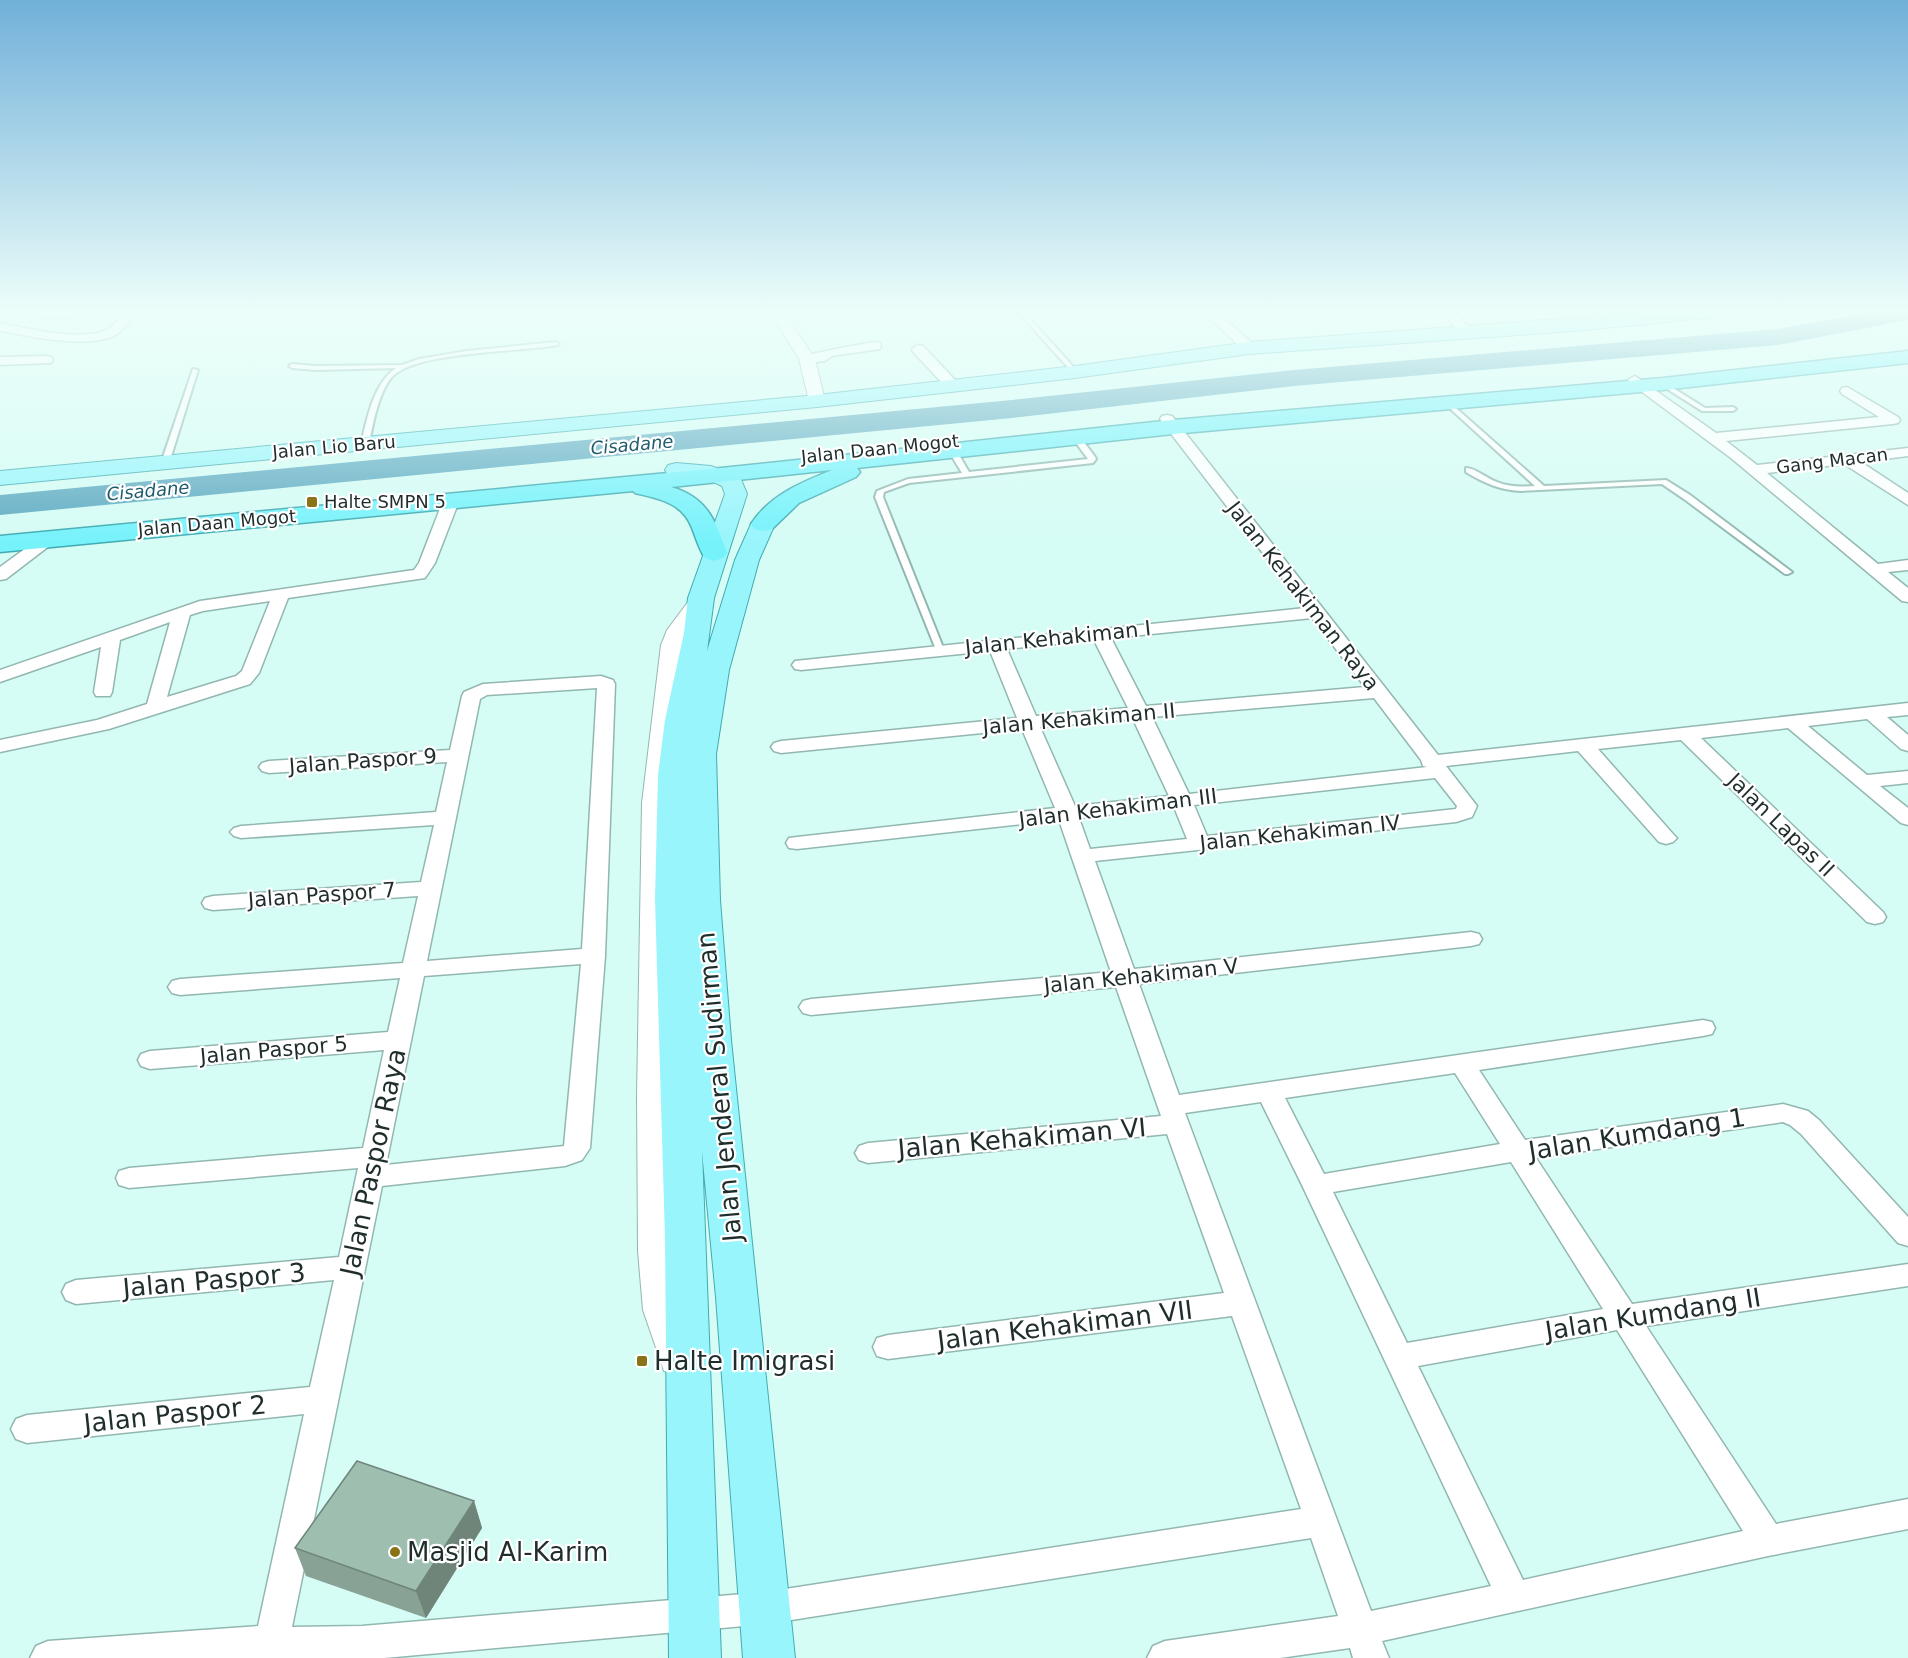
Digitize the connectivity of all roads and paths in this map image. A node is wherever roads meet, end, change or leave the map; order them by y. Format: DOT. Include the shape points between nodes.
graph roads {
  1 [pos="189,389"];
  2 [pos="382,389"];
  3 [pos="802,389"];
  4 [pos="893,389"];
  5 [pos="1543,389"];
  6 [pos="1580,389"];
  7 [pos="1655,389"];
  8 [pos="1660,389"];
  9 [pos="1847,391"];
  10 [pos="803,396"];
  11 [pos="1446,402"];
  12 [pos="1733,410"];
  13 [pos="1170,423"];
  14 [pos="1076,436"];
  15 [pos="1714,438"];
  16 [pos="365,444"];
  17 [pos="952,450"];
  18 [pos="1908,452"];
  19 [pos="910,454"];
  20 [pos="1849,461"];
  21 [pos="165,463"];
  22 [pos="676,470"];
  23 [pos="1469,470"];
  24 [pos="1755,470"];
  25 [pos="967,474"];
  26 [pos="722,476"];
  27 [pos="0,478"];
  28 [pos="606,486"];
  29 [pos="1542,488"];
  30 [pos="435,499"];
  31 [pos="1908,500"];
  32 [pos="763,524"];
  33 [pos="0,536"];
  34 [pos="47,540"];
  35 [pos="0,544"];
  36 [pos="714,554"];
  37 [pos="1908,565"];
  38 [pos="1875,569"];
  39 [pos="1788,572"];
  40 [pos="0,575"];
  41 [pos="282,593"];
  42 [pos="1908,597"];
  43 [pos="182,612"];
  44 [pos="1316,612"];
  45 [pos="1100,634"];
  46 [pos="112,636"];
  47 [pos="996,645"];
  48 [pos="940,650"];
  49 [pos="801,665"];
  50 [pos="0,676"];
  51 [pos="103,692"];
  52 [pos="1377,692"];
  53 [pos="156,707"];
  54 [pos="1908,709"];
  55 [pos="1871,713"];
  56 [pos="1141,714"];
  57 [pos="1030,722"];
  58 [pos="1792,722"];
  59 [pos="1686,734"];
  60 [pos="1583,745"];
  61 [pos="1908,745"];
  62 [pos="0,746"];
  63 [pos="781,747"];
  64 [pos="458,755"];
  65 [pos="1435,767"];
  66 [pos="269,768"];
  67 [pos="1908,777"];
  68 [pos="1863,781"];
  69 [pos="1182,800"];
  70 [pos="1068,815"];
  71 [pos="445,818"];
  72 [pos="1908,819"];
  73 [pos="241,832"];
  74 [pos="1666,838"];
  75 [pos="797,843"];
  76 [pos="1199,843"];
  77 [pos="1083,856"];
  78 [pos="431,888"];
  79 [pos="213,903"];
  80 [pos="1875,917"];
  81 [pos="1471,939"];
  82 [pos="592,956"];
  83 [pos="413,969"];
  84 [pos="1125,978"];
  85 [pos="180,987"];
  86 [pos="811,1007"];
  87 [pos="1703,1028"];
  88 [pos="398,1040"];
  89 [pos="150,1060"];
  90 [pos="1462,1064"];
  91 [pos="1268,1091"];
  92 [pos="1173,1115"];
  93 [pos="1519,1151"];
  94 [pos="868,1153"];
  95 [pos="372,1167"];
  96 [pos="129,1178"];
  97 [pos="1316,1185"];
  98 [pos="1908,1235"];
  99 [pos="351,1267"];
  100 [pos="1908,1275"];
  101 [pos="76,1292"];
  102 [pos="1242,1303"];
  103 [pos="1624,1317"];
  104 [pos="888,1347"];
  105 [pos="1398,1357"];
  106 [pos="323,1399"];
  107 [pos="27,1428"];
  108 [pos="1908,1514"];
  109 [pos="1321,1521"];
  110 [pos="1768,1541"];
  111 [pos="1514,1598"];
  112 [pos="766,1608"];
  113 [pos="694,1636"];
  114 [pos="272,1642"];
  115 [pos="1366,1644"];
  116 [pos="48,1658"];
  117 [pos="770,1658"];
  118 [pos="1165,1658"];
  1 -- 21 [label="lane"];
  2 -- 16 [label="lane"];
  3 -- 10 [label="street"];
  4 -- 10 [label="main road, Jalan Lio Baru"];
  5 -- 13 [label="highway, Jalan Daan Mogot" via="1402,398"];
  6 -- 11 [label="highway, Jalan Daan Mogot"];
  7 -- 15 [label="street"];
  8 -- 12 [label="lane" via="1704,410"];
  9 -- 15 [label="street" via="1893,420"];
  10 -- 16 [label="main road, Jalan Lio Baru"];
  11 -- 13 [label="highway, Jalan Daan Mogot"];
  11 -- 29 [label="lane"];
  13 -- 14 [label="highway, Jalan Daan Mogot"];
  13 -- 22 [label="highway, Jalan Daan Mogot"];
  13 -- 44 [label="street, Jalan Kehakiman Raya"];
  14 -- 17 [label="highway, Jalan Daan Mogot"];
  14 -- 25 [label="lane" via="1090,461"];
  15 -- 24 [label="street"];
  16 -- 21 [label="main road, Jalan Lio Baru"];
  17 -- 19 [label="highway, Jalan Daan Mogot"];
  17 -- 25 [label="lane"];
  18 -- 20 [label="street, Gang Macan"];
  19 -- 26 [label="highway, Jalan Daan Mogot"];
  19 -- 32 [label="highway" via="849,472 799,493 774,509"];
  20 -- 24 [label="street, Gang Macan"];
  20 -- 31 [label="street"];
  21 -- 27 [label="main road, Jalan Lio Baru"];
  22 -- 26 [label="main road, Jalan Daan Mogot"];
  22 -- 30 [label="highway, Jalan Daan Mogot"];
  23 -- 29 [label="lane" via="1502,488"];
  24 -- 38 [label="street"];
  25 -- 48 [label="lane" via="899,483 884,488 879,496"];
  26 -- 28 [label="highway, Jalan Daan Mogot"];
  26 -- 36 [label="main road, Jalan Jenderal Sudirman" via="732,482 736,494"];
  28 -- 30 [label="highway, Jalan Daan Mogot"];
  28 -- 36 [label="highway" via="659,490 686,501 702,519"];
  29 -- 39 [label="lane" via="1663,482"];
  30 -- 33 [label="highway, Jalan Daan Mogot"];
  30 -- 34 [label="highway, Jalan Daan Mogot"];
  30 -- 41 [label="street" via="424,569 419,574"];
  32 -- 112 [label="main road, Jalan Jenderal Sudirman" via="735,597 716,670 701,754 703,900 713,1040"];
  34 -- 35 [label="highway, Jalan Daan Mogot"];
  34 -- 40 [label="street"];
  36 -- 113 [label="main road, Jalan Jenderal Sudirman" via="701,598 673,775 672,899 691,1384"];
  37 -- 38 [label="street"];
  38 -- 42 [label="street"];
  41 -- 43 [label="street"];
  41 -- 53 [label="street" via="250,673 243,680"];
  43 -- 46 [label="street"];
  43 -- 53 [label="street"];
  44 -- 45 [label="street, Jalan Kehakiman I"];
  44 -- 52 [label="street, Jalan Kehakiman Raya"];
  45 -- 47 [label="street, Jalan Kehakiman I"];
  45 -- 56 [label="street"];
  46 -- 50 [label="street"];
  46 -- 51 [label="street"];
  47 -- 48 [label="street, Jalan Kehakiman I"];
  47 -- 57 [label="street"];
  48 -- 49 [label="street, Jalan Kehakiman I"];
  52 -- 56 [label="street, Jalan Kehakiman II"];
  52 -- 65 [label="street, Jalan Kehakiman Raya"];
  53 -- 62 [label="street" via="102,725"];
  54 -- 55 [label="street, Jalan Kehakiman III"];
  55 -- 58 [label="street, Jalan Kehakiman III"];
  55 -- 61 [label="street"];
  56 -- 57 [label="street, Jalan Kehakiman II"];
  56 -- 69 [label="street"];
  57 -- 63 [label="street, Jalan Kehakiman II"];
  57 -- 70 [label="street"];
  58 -- 59 [label="street, Jalan Kehakiman III"];
  58 -- 68 [label="street"];
  59 -- 60 [label="street, Jalan Kehakiman III"];
  59 -- 80 [label="street, Jalan Lapas II"];
  60 -- 65 [label="street, Jalan Kehakiman III"];
  60 -- 74 [label="street"];
  64 -- 66 [label="street, Jalan Paspor 9"];
  64 -- 71 [label="street, Jalan Paspor Raya"];
  64 -- 82 [label="street, Jalan Paspor Raya" via="471,696 483,690 606,684"];
  65 -- 69 [label="street, Jalan Kehakiman III"];
  65 -- 76 [label="street, Jalan Kehakiman IV" via="1467,806 1465,813"];
  67 -- 68 [label="street"];
  68 -- 72 [label="street"];
  69 -- 70 [label="street, Jalan Kehakiman III"];
  69 -- 76 [label="street"];
  70 -- 75 [label="street, Jalan Kehakiman III"];
  70 -- 77 [label="street"];
  71 -- 73 [label="street"];
  71 -- 78 [label="street, Jalan Paspor Raya"];
  76 -- 77 [label="street, Jalan Kehakiman IV"];
  77 -- 84 [label="street"];
  78 -- 79 [label="street, Jalan Paspor 7"];
  78 -- 83 [label="street, Jalan Paspor Raya"];
  81 -- 84 [label="street, Jalan Kehakiman V"];
  82 -- 83 [label="street"];
  82 -- 95 [label="street" via="577,1148 573,1153"];
  83 -- 85 [label="street"];
  83 -- 88 [label="street, Jalan Paspor Raya"];
  84 -- 86 [label="street, Jalan Kehakiman V"];
  84 -- 92 [label="street"];
  87 -- 90 [label="street, Jalan Kehakiman VI"];
  88 -- 89 [label="street, Jalan Paspor 5"];
  88 -- 95 [label="street, Jalan Paspor Raya"];
  90 -- 91 [label="street, Jalan Kehakiman VI"];
  90 -- 93 [label="street"];
  91 -- 92 [label="street, Jalan Kehakiman VI"];
  91 -- 97 [label="street"];
  92 -- 94 [label="street, Jalan Kehakiman VI"];
  92 -- 102 [label="street"];
  93 -- 97 [label="street, Jalan Kumdang 1"];
  93 -- 98 [label="street, Jalan Kumdang 1" via="1783,1113 1810,1127"];
  93 -- 103 [label="street"];
  95 -- 96 [label="street"];
  95 -- 99 [label="street, Jalan Paspor Raya"];
  97 -- 105 [label="street"];
  99 -- 101 [label="street, Jalan Paspor 3"];
  99 -- 106 [label="street, Jalan Paspor Raya"];
  100 -- 103 [label="street, Jalan Kumdang II"];
  102 -- 104 [label="street, Jalan Kehakiman VII"];
  102 -- 109 [label="street"];
  103 -- 105 [label="street, Jalan Kumdang II"];
  103 -- 110 [label="street"];
  105 -- 111 [label="street"];
  106 -- 107 [label="street, Jalan Paspor 2"];
  106 -- 114 [label="street, Jalan Paspor Raya"];
  108 -- 110 [label="street"];
  109 -- 112 [label="street"];
  109 -- 115 [label="street"];
  110 -- 111 [label="street"];
  111 -- 115 [label="street"];
  112 -- 113 [label="street"];
  112 -- 117 [label="main road, Jalan Jenderal Sudirman"];
  113 -- 114 [label="street" via="308,1645"];
  114 -- 116 [label="street"];
  115 -- 118 [label="street"];
}
